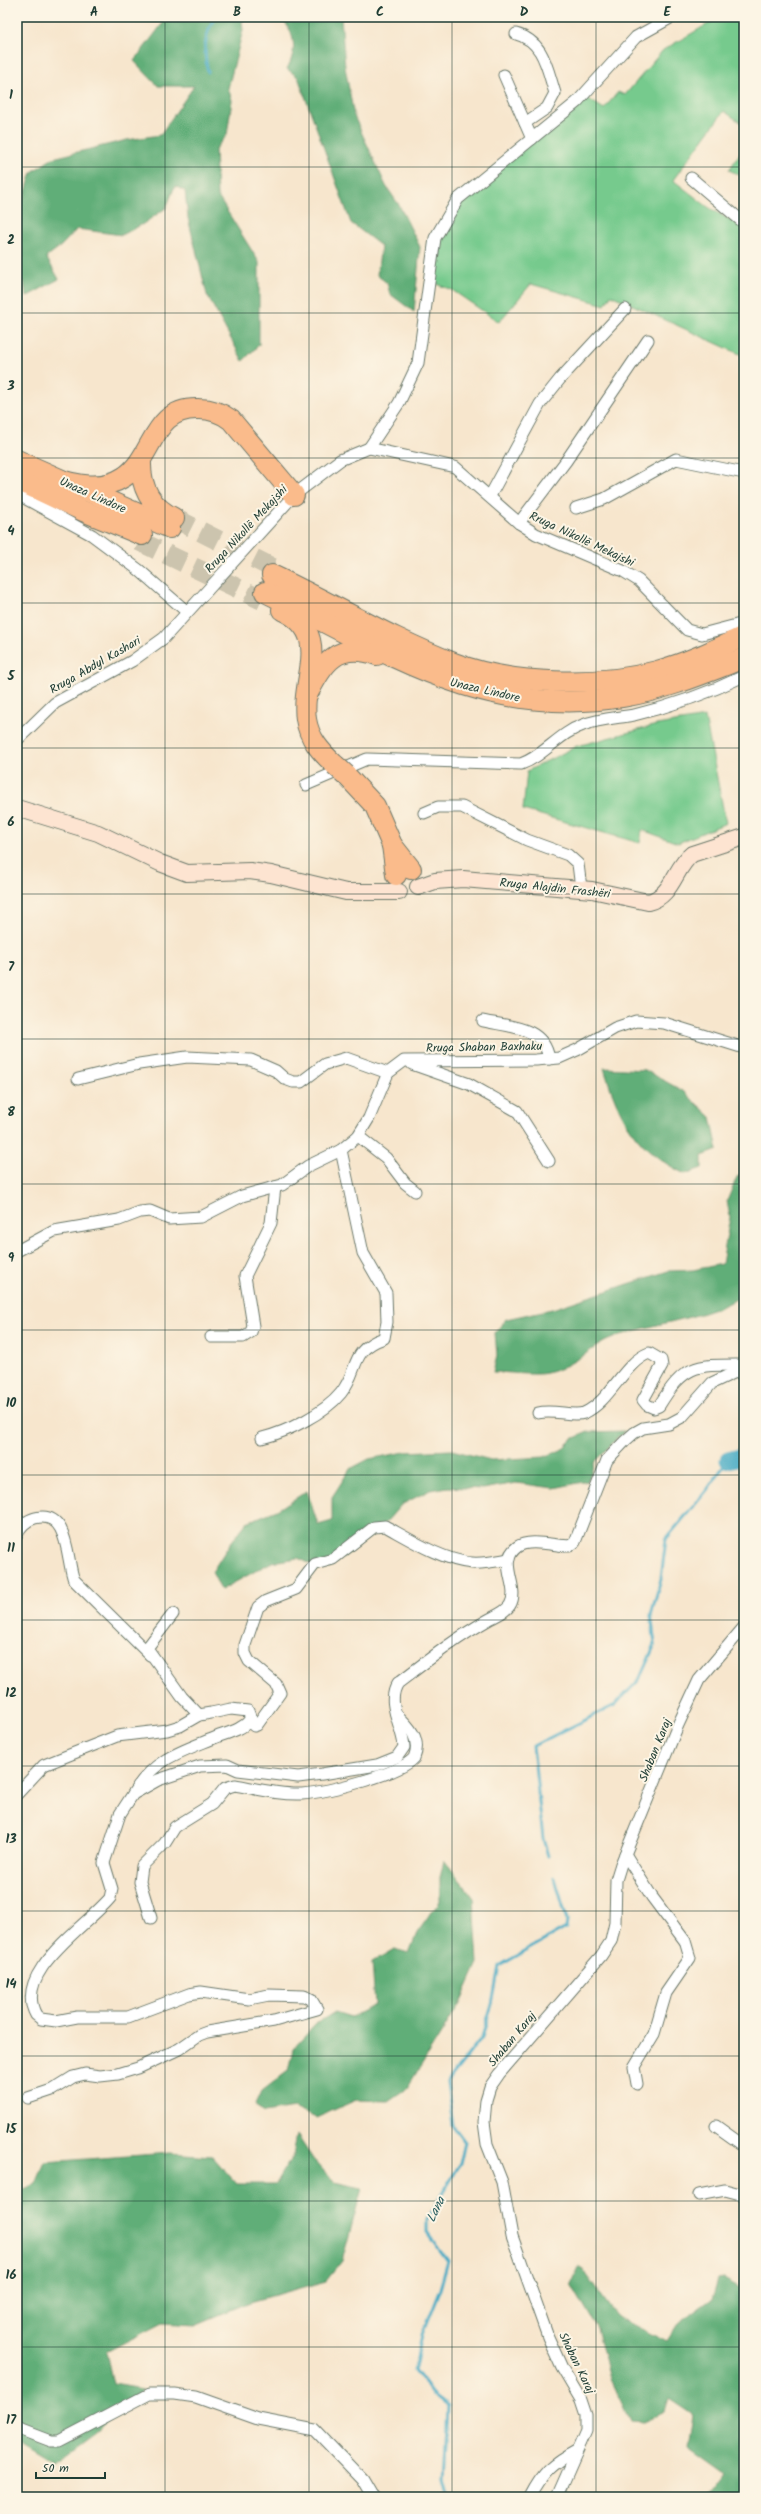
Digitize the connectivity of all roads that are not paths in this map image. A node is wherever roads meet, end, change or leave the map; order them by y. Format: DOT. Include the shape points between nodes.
graph roads {
  1 [pos="672,17"];
  2 [pos="516,34"];
  3 [pos="504,75"];
  4 [pos="525,123"];
  5 [pos="532,139"];
  6 [pos="691,178"];
  7 [pos="744,222"];
  8 [pos="626,309"];
  9 [pos="648,340"];
  10 [pos="369,448"];
  11 [pos="17,460"];
  12 [pos="141,460"];
  13 [pos="744,473"];
  14 [pos="53,478"];
  15 [pos="17,480"];
  16 [pos="17,494"];
  17 [pos="294,495"];
  18 [pos="490,496"];
  19 [pos="576,508"];
  20 [pos="519,523"];
  21 [pos="141,538"];
  22 [pos="269,584"];
  23 [pos="186,611"];
  24 [pos="744,623"];
  25 [pos="744,636"];
  26 [pos="744,658"];
  27 [pos="744,676"];
  28 [pos="307,695"];
  29 [pos="623,697"];
  30 [pos="17,740"];
  31 [pos="306,785"];
  32 [pos="17,808"];
  33 [pos="424,813"];
  34 [pos="744,837"];
  35 [pos="406,880"];
  36 [pos="581,888"];
  37 [pos="483,1021"];
  38 [pos="744,1048"];
  39 [pos="549,1059"];
  40 [pos="404,1061"];
  41 [pos="388,1073"];
  42 [pos="78,1079"];
  43 [pos="358,1136"];
  44 [pos="341,1150"];
  45 [pos="549,1160"];
  46 [pos="275,1187"];
  47 [pos="415,1191"];
  48 [pos="17,1251"];
  49 [pos="211,1337"];
  50 [pos="744,1365"];
  51 [pos="744,1368"];
  52 [pos="538,1413"];
  53 [pos="262,1438"];
  54 [pos="17,1534"];
  55 [pos="509,1559"];
  56 [pos="173,1614"];
  57 [pos="744,1627"];
  58 [pos="150,1655"];
  59 [pos="396,1714"];
  60 [pos="199,1715"];
  61 [pos="249,1722"];
  62 [pos="17,1794"];
  63 [pos="133,1794"];
  64 [pos="625,1854"];
  65 [pos="151,1918"];
  66 [pos="637,2084"];
  67 [pos="28,2098"];
  68 [pos="716,2126"];
  69 [pos="744,2146"];
  70 [pos="744,2195"];
  71 [pos="699,2196"];
  72 [pos="17,2428"];
  73 [pos="576,2451"];
  74 [pos="373,2497"];
  75 [pos="530,2497"];
  76 [pos="557,2497"];
  1 -- 5 [label="street" via="636,37 619,53 584,96"];
  2 -- 4 [label="street" via="527,37 539,46 555,93 554,100 547,108"];
  3 -- 4 [label="street"];
  4 -- 5 [label="street"];
  5 -- 10 [label="street" via="463,194 438,231 433,247 418,363 403,398"];
  6 -- 7 [label="street"];
  8 -- 18 [label="street" via="540,404"];
  9 -- 20 [label="street" via="566,461"];
  10 -- 17 [label="street, Rruga Nikollë Mekajshi" via="340,460"];
  10 -- 18 [label="street, Rruga Nikollë Mekajshi" via="455,468"];
  11 -- 14 [label="highway, Unaza Lindore"];
  12 -- 14 [label="highway" via="123,478 107,484 79,484"];
  12 -- 14 [label="highway, Unaza Lindore" via="144,489 157,508 172,523"];
  12 -- 17 [label="highway" via="151,439 166,420 186,410 205,409 231,420"];
  13 -- 19 [label="street" via="676,459 604,499"];
  15 -- 21 [label="highway, Unaza Lindore"];
  16 -- 23 [label="street" via="92,535 139,570"];
  17 -- 23 [label="street, Rruga Nikollë Mekajshi"];
  18 -- 20 [label="street, Rruga Nikollë Mekajshi"];
  20 -- 24 [label="street, Rruga Nikollë Mekajshi" via="536,534 623,571 647,588 687,630 702,634"];
  22 -- 25 [label="highway, Unaza Lindore" via="299,588 455,664 502,676 532,680 583,681 656,671 692,659"];
  22 -- 28 [label="highway" via="308,633 312,657"];
  22 -- 29 [label="highway, Unaza Lindore" via="398,660 471,689 526,699 589,700"];
  23 -- 30 [label="street, Rruga Abdyl Kashari" via="164,638 132,661 55,703"];
  26 -- 29 [label="highway, Unaza Lindore" via="677,683"];
  27 -- 31 [label="street" via="718,689 659,708 575,728 561,735 528,762 521,764 367,759"];
  28 -- 29 [label="highway" via="320,671 330,660 344,652 359,650 454,686 515,701 582,703 612,701"];
  28 -- 35 [label="highway" via="306,716 311,736 319,749 375,806"];
  32 -- 35 [label="main road, Rruga Alajdin Frashëri" via="98,833 187,873 250,871 346,892 374,891"];
  33 -- 36 [label="street" via="438,807 462,806 527,840 568,855 578,864"];
  34 -- 36 [label="main road, Rruga Alajdin Frashëri" via="692,854 685,860 665,893 652,901 643,902"];
  35 -- 36 [label="main road, Rruga Alajdin Frashëri" via="463,879"];
  37 -- 39 [label="street" via="526,1031 539,1037 547,1047"];
  38 -- 39 [label="street, Rruga Shaban Baxhaku" via="664,1023 636,1021 614,1028 578,1050"];
  39 -- 40 [label="street, Rruga Shaban Baxhaku"];
  40 -- 41 [label="street"];
  40 -- 45 [label="street" via="469,1084 517,1111"];
  41 -- 42 [label="street" via="346,1058 326,1064 301,1082 293,1082 251,1060 187,1057 139,1064"];
  41 -- 43 [label="street" via="369,1118"];
  43 -- 44 [label="street"];
  43 -- 47 [label="street" via="386,1158 405,1183"];
  44 -- 46 [label="street" via="308,1166 291,1180"];
  44 -- 53 [label="street" via="363,1253 386,1293 387,1322 384,1338 363,1348 342,1392 333,1402 284,1433"];
  46 -- 48 [label="street" via="242,1196 200,1217 169,1219 150,1211 140,1212 119,1220 54,1231"];
  46 -- 49 [label="street" via="271,1223 245,1276 252,1332 243,1337"];
  50 -- 52 [label="street" via="689,1370 680,1376 659,1406 654,1408 643,1400 662,1366 661,1360 649,1353 637,1360 608,1393 585,1412 575,1414 555,1410"];
  51 -- 55 [label="street" via="712,1383 682,1416 669,1424 644,1428 620,1446 607,1460 575,1542 570,1546 524,1543 516,1548"];
  54 -- 58 [label="street" via="22,1526 32,1519 41,1516 50,1518 67,1543 68,1567 74,1580 138,1646"];
  55 -- 59 [label="street" via="507,1565 511,1604 462,1635 398,1683 393,1694"];
  55 -- 61 [label="street" via="472,1563 454,1559 399,1536 385,1526 374,1527 333,1559 313,1566 294,1590 266,1601 258,1607 244,1645 244,1653 249,1661 276,1684 280,1693 259,1723 254,1726"];
  56 -- 58 [label="street" via="146,1648"];
  57 -- 64 [label="street, Shaban Karaj" via="699,1680"];
  58 -- 60 [label="street"];
  59 -- 63 [label="street" via="404,1743 402,1751 397,1757 377,1765 298,1777 238,1770 226,1765 200,1766 158,1780"];
  59 -- 65 [label="street" via="410,1728 417,1741 414,1758 403,1768 302,1794 279,1793 235,1785 221,1792 212,1804 175,1827 165,1843 142,1866 140,1882"];
  60 -- 61 [label="street" via="241,1709 251,1715"];
  60 -- 62 [label="street" via="180,1726 117,1736 44,1764"];
  61 -- 63 [label="street" via="241,1728 171,1756 152,1767"];
  63 -- 67 [label="street" via="120,1814 104,1863 112,1889 110,1898 44,1963 32,1987 31,2004 36,2015 48,2021 77,2017 128,2017 201,1992 249,1999 269,1995 304,1996 311,1999 317,2009 274,2021 207,2032 179,2049 138,2068 118,2074 85,2074 73,2077 52,2090"];
  64 -- 66 [label="street" via="652,1897 685,1941 690,1958 666,1993 656,2030 634,2068"];
  64 -- 73 [label="street, Shaban Karaj" via="616,1880 615,1923 611,1941 601,1956 499,2074 490,2087 484,2113 487,2144 502,2182 512,2236 548,2337 581,2400 586,2415 586,2431"];
  68 -- 69 [label="street"];
  70 -- 71 [label="street" via="725,2190"];
  72 -- 74 [label="street" via="51,2441 59,2441 149,2394 169,2393 196,2397 258,2419 315,2430 363,2480"];
  73 -- 75 [label="street" via="554,2463 542,2476"];
  73 -- 76 [label="street, Shaban Karaj"];
}
